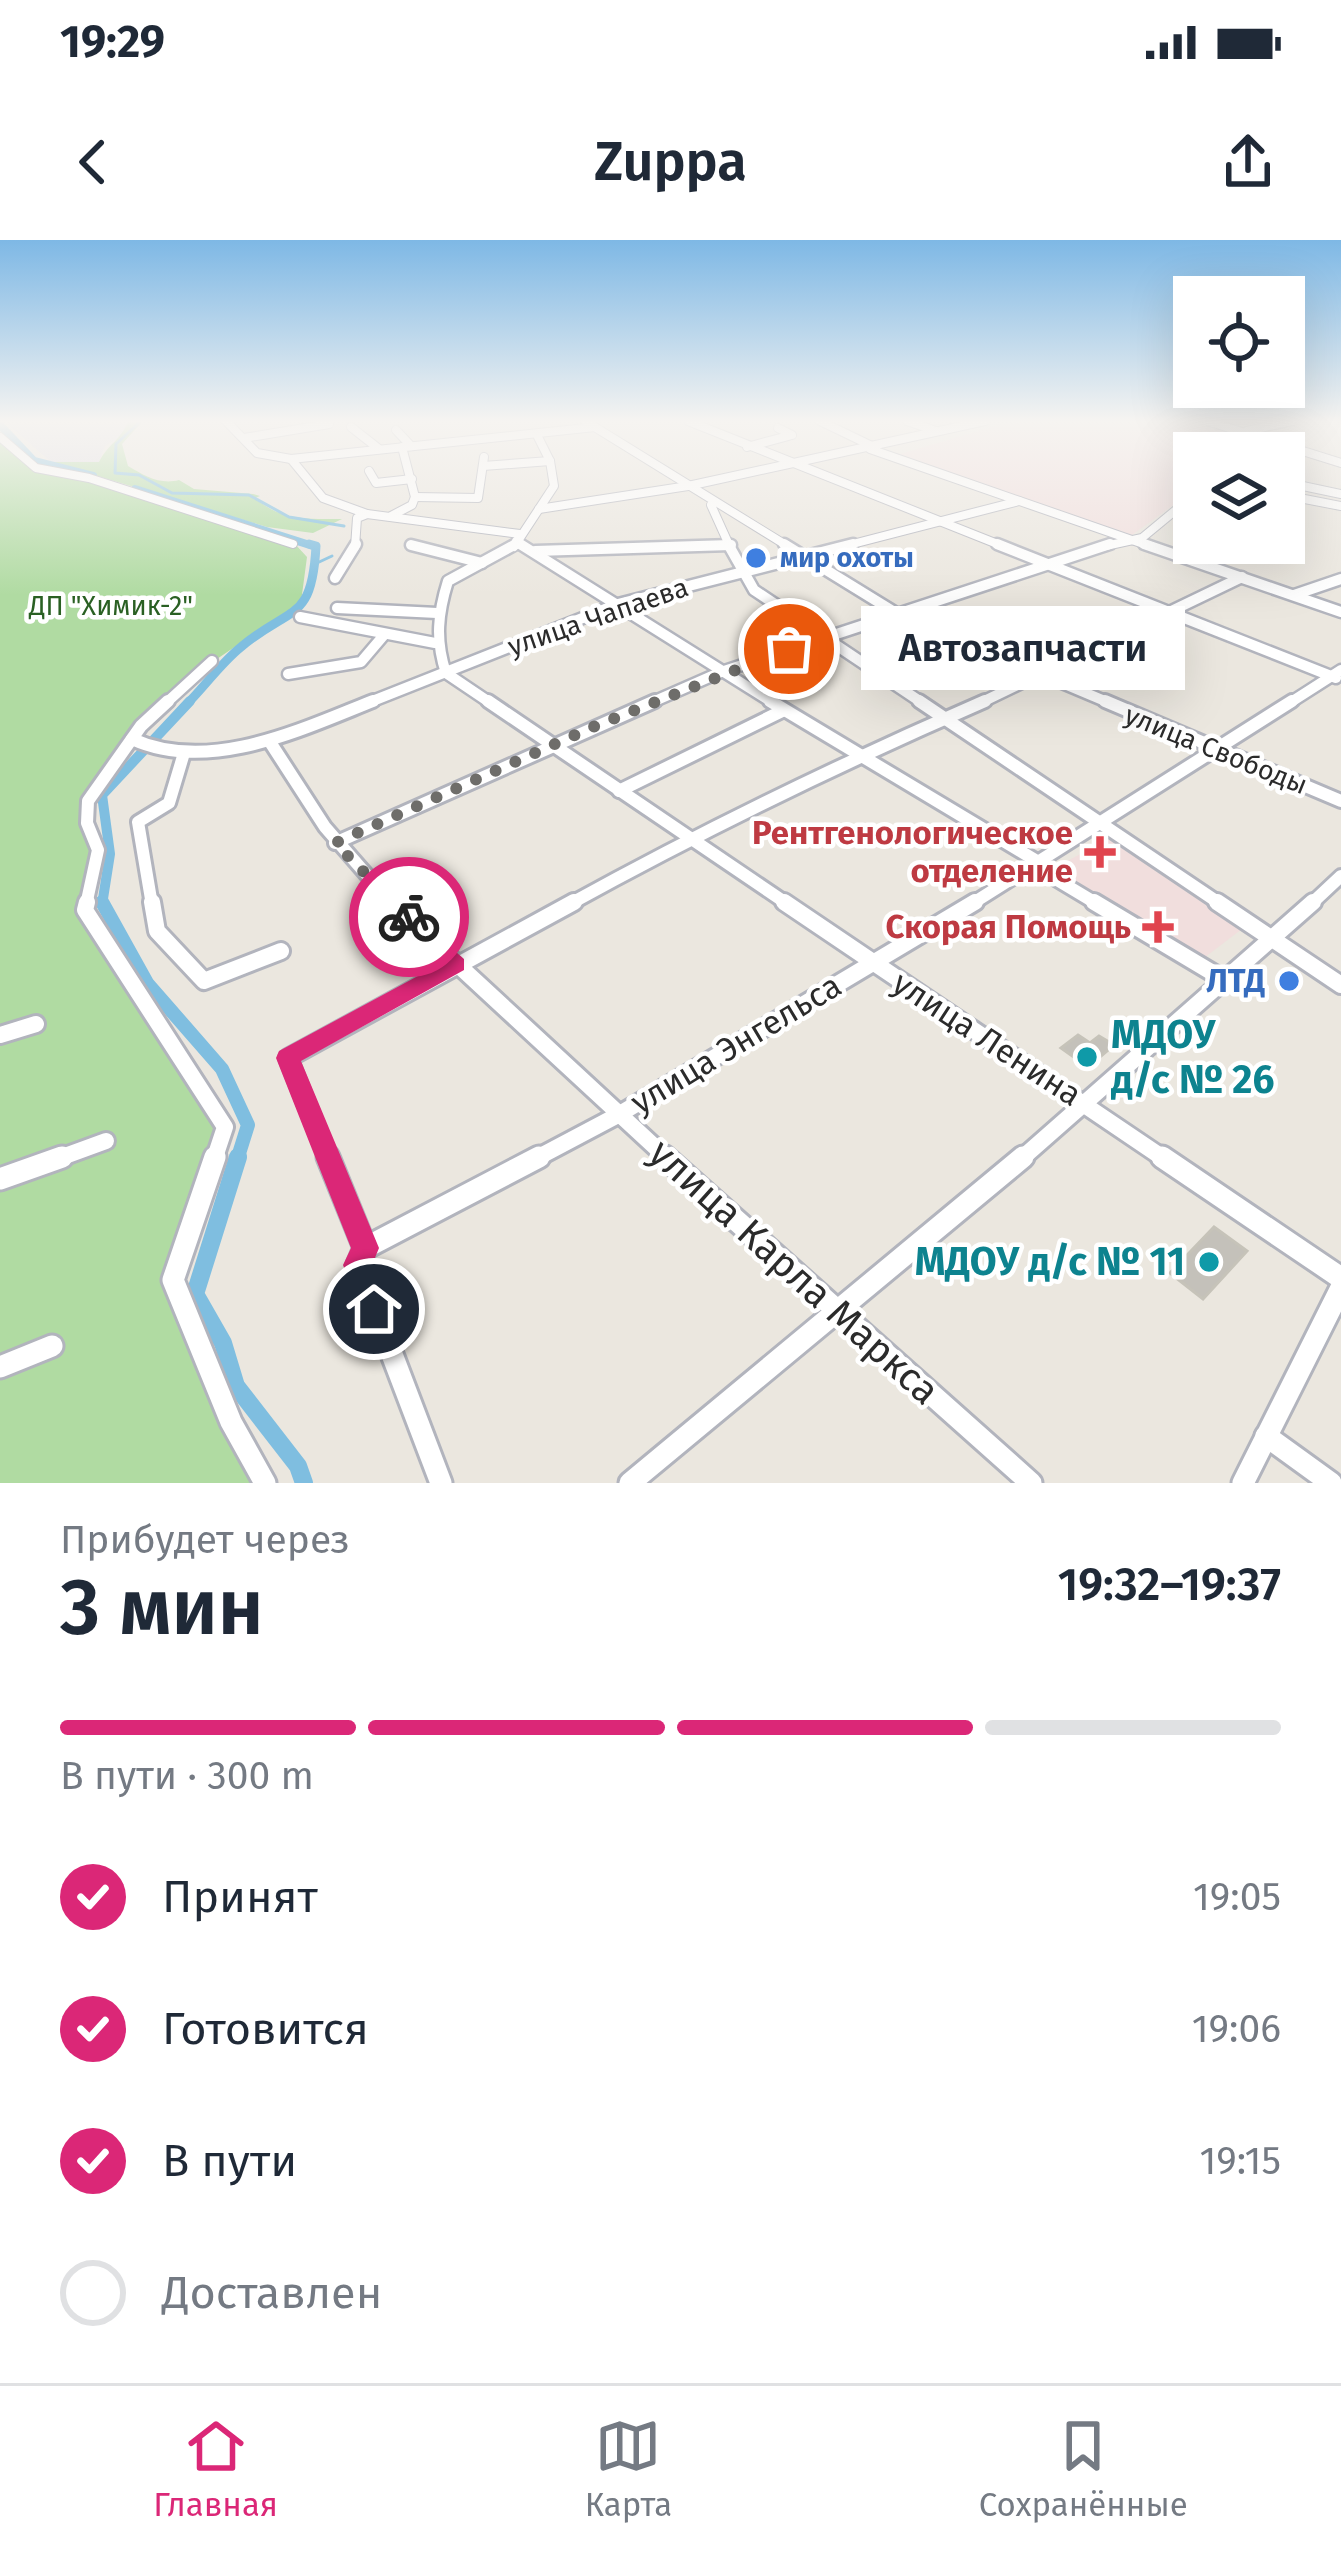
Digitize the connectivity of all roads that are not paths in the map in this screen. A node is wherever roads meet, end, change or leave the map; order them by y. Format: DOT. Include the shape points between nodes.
graph roads {
  1 [pos="90,479"];
  2 [pos="307,479"];
  3 [pos="374,479"];
  4 [pos="412,479"];
  5 [pos="481,479"];
  6 [pos="553,479"];
  7 [pos="677,479"];
  8 [pos="723,479"];
  9 [pos="826,479"];
  10 [pos="958,479"];
  11 [pos="688,486"];
  12 [pos="1305,486"];
  13 [pos="1341,494"];
  14 [pos="415,497"];
  15 [pos="1305,499"];
  16 [pos="709,501"];
  17 [pos="1019,501"];
  18 [pos="1341,506"];
  19 [pos="538,509"];
  20 [pos="1173,513"];
  21 [pos="367,514"];
  22 [pos="391,516"];
  23 [pos="937,524"];
  24 [pos="1131,538"];
  25 [pos="514,542"];
  26 [pos="293,544"];
  27 [pos="411,545"];
  28 [pos="731,545"];
  29 [pos="534,551"];
  30 [pos="804,557"];
  31 [pos="484,563"];
  32 [pos="1049,564"];
  33 [pos="740,570"];
  34 [pos="1242,577"];
  35 [pos="335,578"];
  36 [pos="1341,579"];
  37 [pos="1294,595"];
  38 [pos="618,604"];
  39 [pos="337,608"];
  40 [pos="1170,612"];
  41 [pos="1341,612"];
  42 [pos="436,613"];
  43 [pos="896,613"];
  44 [pos="300,617"];
  45 [pos="384,635"];
  46 [pos="823,637"];
  47 [pos="435,643"];
  48 [pos="212,661"];
  49 [pos="721,672"];
  50 [pos="446,673"];
  51 [pos="288,674"];
  52 [pos="1337,676"];
  53 [pos="1041,677"];
  54 [pos="784,710"];
  55 [pos="941,719"];
  56 [pos="132,739"];
  57 [pos="270,742"];
  58 [pos="553,744"];
  59 [pos="1213,748"];
  60 [pos="184,753"];
  61 [pos="860,755"];
  62 [pos="620,791"];
  63 [pos="1341,801"];
  64 [pos="1100,824"];
  65 [pos="688,839"];
  66 [pos="335,843"];
  67 [pos="1037,864"];
  68 [pos="1341,876"];
  69 [pos="1272,939"];
  70 [pos="280,951"];
  71 [pos="871,962"];
  72 [pos="457,964"];
  73 [pos="1228,982"];
  74 [pos="1341,986"];
  75 [pos="35,1024"];
  76 [pos="0,1035"];
  77 [pos="1085,1103"];
  78 [pos="618,1114"];
  79 [pos="106,1142"];
  80 [pos="0,1179"];
  81 [pos="365,1248"];
  82 [pos="1341,1277"];
  83 [pos="1341,1288"];
  84 [pos="840,1313"];
  85 [pos="52,1346"];
  86 [pos="0,1367"];
  87 [pos="1266,1436"];
  88 [pos="265,1483"];
  89 [pos="441,1483"];
  90 [pos="630,1483"];
  91 [pos="1031,1483"];
  92 [pos="1243,1483"];
  93 [pos="1330,1483"];
  1 -- 26 [label="street"];
  2 -- 21 [label="street" via="323,498"];
  3 -- 4 [label="street"];
  4 -- 14 [label="street"];
  5 -- 14 [label="street" via="478,498"];
  6 -- 19 [label="street"];
  7 -- 11 [label="street, улица Свободы"];
  8 -- 11 [label="street"];
  9 -- 23 [label="street"];
  10 -- 17 [label="street"];
  11 -- 16 [label="street, улица Свободы"];
  11 -- 19 [label="street"];
  12 -- 13 [label="street"];
  14 -- 22 [label="street"];
  15 -- 18 [label="street"];
  16 -- 28 [label="street"];
  16 -- 30 [label="street, улица Свободы"];
  17 -- 23 [label="street, улица Чапаева"];
  17 -- 24 [label="street"];
  19 -- 25 [label="street"];
  20 -- 24 [label="street"];
  21 -- 22 [label="street"];
  21 -- 35 [label="street" via="358,518 356,545"];
  22 -- 25 [label="street"];
  23 -- 30 [label="street, улица Чапаева"];
  23 -- 32 [label="street"];
  24 -- 32 [label="street"];
  24 -- 34 [label="street"];
  25 -- 29 [label="street"];
  25 -- 31 [label="street"];
  27 -- 31 [label="street"];
  28 -- 29 [label="street"];
  28 -- 33 [label="street"];
  29 -- 38 [label="street"];
  30 -- 33 [label="street, улица Чапаева"];
  30 -- 43 [label="street, улица Свободы"];
  31 -- 42 [label="street" via="448,581"];
  32 -- 40 [label="street"];
  32 -- 43 [label="street"];
  33 -- 38 [label="street, улица Чапаева"];
  33 -- 46 [label="street" via="754,590"];
  34 -- 37 [label="street"];
  34 -- 40 [label="street"];
  36 -- 37 [label="street"];
  37 -- 41 [label="street"];
  38 -- 49 [label="street"];
  38 -- 50 [label="street, улица Чапаева"];
  39 -- 42 [label="street"];
  40 -- 52 [label="street"];
  40 -- 53 [label="street"];
  42 -- 47 [label="street"];
  43 -- 46 [label="street"];
  43 -- 53 [label="street, улица Свободы"];
  44 -- 45 [label="street"];
  45 -- 47 [label="street"];
  45 -- 51 [label="street" via="362,662"];
  46 -- 49 [label="street"];
  46 -- 55 [label="street"];
  47 -- 50 [label="street"];
  48 -- 56 [label="street"];
  49 -- 54 [label="street"];
  49 -- 58 [label="street"];
  50 -- 57 [label="street, улица Чапаева"];
  50 -- 58 [label="street, улица Ленина"];
  52 -- 59 [label="street, улица Энгельса"];
  53 -- 55 [label="street"];
  53 -- 59 [label="street, улица Свободы"];
  54 -- 61 [label="street"];
  54 -- 62 [label="street"];
  55 -- 61 [label="street"];
  55 -- 64 [label="street"];
  56 -- 60 [label="street"];
  56 -- 88 [label="street" via="88,801 98,850 85,910 225,1127 173,1280 231,1423"];
  57 -- 60 [label="street, улица Чапаева"];
  57 -- 66 [label="street, улица Карла Маркса"];
  58 -- 62 [label="street, улица Ленина"];
  58 -- 66 [label="street"];
  59 -- 63 [label="street, улица Свободы"];
  59 -- 64 [label="street, улица Энгельса"];
  60 -- 70 [label="street" via="170,803 137,822 158,931 204,981"];
  61 -- 65 [label="street"];
  61 -- 67 [label="street"];
  62 -- 65 [label="street, улица Ленина"];
  64 -- 67 [label="street, улица Энгельса"];
  64 -- 69 [label="street"];
  65 -- 71 [label="street, улица Ленина"];
  65 -- 72 [label="street"];
  66 -- 72 [label="street, улица Карла Маркса"];
  67 -- 71 [label="street, улица Энгельса"];
  67 -- 73 [label="street"];
  68 -- 69 [label="street"];
  69 -- 73 [label="street"];
  69 -- 74 [label="street"];
  71 -- 77 [label="street, улица Ленина"];
  71 -- 78 [label="street, улица Энгельса"];
  72 -- 78 [label="street, улица Карла Маркса"];
  72 -- 81 [label="street" via="288,1058"];
  73 -- 77 [label="street"];
  75 -- 76 [label="street"];
  77 -- 82 [label="street, улица Ленина"];
  77 -- 84 [label="street"];
  78 -- 81 [label="street, улица Энгельса"];
  78 -- 84 [label="street, улица Карла Маркса"];
  79 -- 80 [label="street"];
  81 -- 89 [label="street" via="358,1265"];
  83 -- 87 [label="street"];
  84 -- 90 [label="street"];
  84 -- 91 [label="street, улица Карла Маркса"];
  85 -- 86 [label="street"];
  87 -- 92 [label="street"];
  87 -- 93 [label="street"];
}
